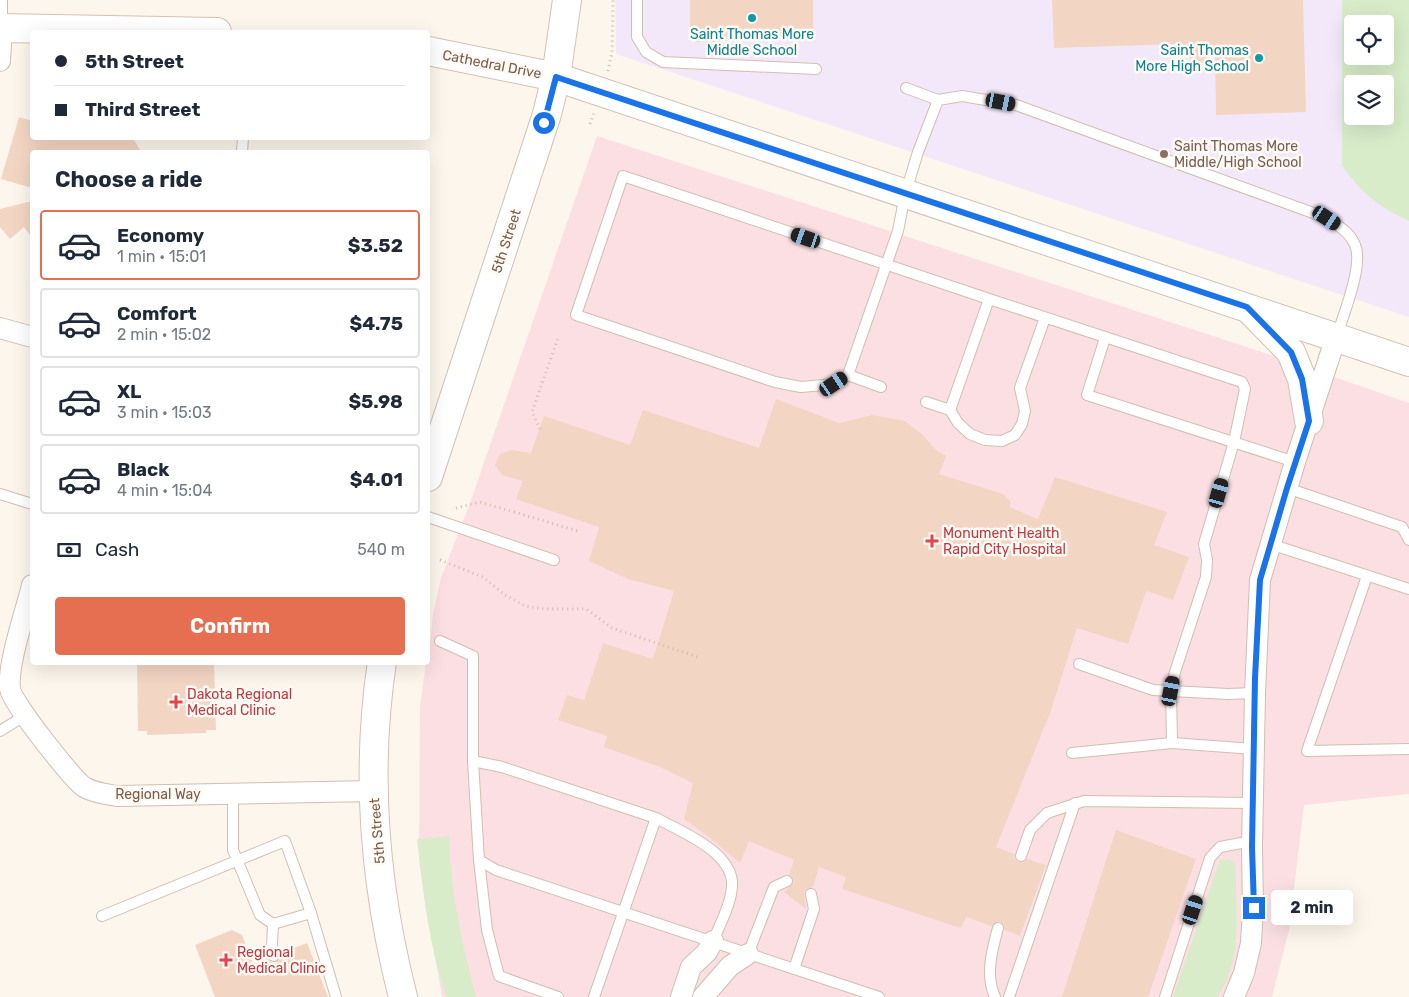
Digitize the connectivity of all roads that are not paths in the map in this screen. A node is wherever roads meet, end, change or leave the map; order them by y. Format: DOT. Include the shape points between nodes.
graph roads {
  1 [pos="2,0"];
  2 [pos="566,0"];
  3 [pos="636,0"];
  4 [pos="1,28"];
  5 [pos="109,30"];
  6 [pos="430,51"];
  7 [pos="0,61"];
  8 [pos="816,69"];
  9 [pos="556,77"];
  10 [pos="906,88"];
  11 [pos="938,100"];
  12 [pos="905,195"];
  13 [pos="886,265"];
  14 [pos="989,299"];
  15 [pos="1247,307"];
  16 [pos="1045,318"];
  17 [pos="0,328"];
  18 [pos="30,336"];
  19 [pos="1336,337"];
  20 [pos="1105,338"];
  21 [pos="1409,362"];
  22 [pos="848,375"];
  23 [pos="881,386"];
  24 [pos="926,402"];
  25 [pos="950,410"];
  26 [pos="1309,421"];
  27 [pos="1234,442"];
  28 [pos="1295,462"];
  29 [pos="430,471"];
  30 [pos="1287,488"];
  31 [pos="0,494"];
  32 [pos="30,503"];
  33 [pos="430,518"];
  34 [pos="1409,540"];
  35 [pos="1270,544"];
  36 [pos="554,560"];
  37 [pos="1367,576"];
  38 [pos="1409,589"];
  39 [pos="30,593"];
  40 [pos="440,641"];
  41 [pos="1079,664"];
  42 [pos="382,665"];
  43 [pos="1171,691"];
  44 [pos="1255,693"];
  45 [pos="26,715"];
  46 [pos="0,731"];
  47 [pos="1172,743"];
  48 [pos="1254,749"];
  49 [pos="1409,749"];
  50 [pos="1072,753"];
  51 [pos="473,761"];
  52 [pos="374,791"];
  53 [pos="232,794"];
  54 [pos="1253,803"];
  55 [pos="1075,804"];
  56 [pos="656,818"];
  57 [pos="1252,841"];
  58 [pos="1021,856"];
  59 [pos="237,860"];
  60 [pos="479,860"];
  61 [pos="787,881"];
  62 [pos="811,894"];
  63 [pos="311,913"];
  64 [pos="623,913"];
  65 [pos="102,916"];
  66 [pos="273,924"];
  67 [pos="998,928"];
  68 [pos="710,946"];
  69 [pos="748,954"];
  70 [pos="274,956"];
  71 [pos="794,969"];
  72 [pos="336,997"];
  73 [pos="403,997"];
  74 [pos="558,997"];
  75 [pos="594,997"];
  76 [pos="681,997"];
  77 [pos="702,997"];
  78 [pos="879,997"];
  79 [pos="995,997"];
  80 [pos="1009,997"];
  81 [pos="1165,997"];
  82 [pos="1234,997"];
  1 -- 4 [label="lane"];
  2 -- 9 [label="main road, 5th Street"];
  3 -- 8 [label="lane" via="637,36 646,52 663,62"];
  4 -- 5 [label="main road"];
  4 -- 7 [label="street"];
  6 -- 9 [label="main road, Cathedral Drive"];
  9 -- 12 [label="main road, Cathedral Drive"];
  9 -- 29 [label="main road, 5th Street"];
  10 -- 11 [label="lane"];
  11 -- 12 [label="lane"];
  11 -- 19 [label="lane" via="962,96 1016,106 1327,218 1346,231 1356,245 1354,278"];
  12 -- 13 [label="lane" via="899,229"];
  12 -- 15 [label="main road, Cathedral Drive"];
  13 -- 14 [label="lane"];
  13 -- 22 [label="lane"];
  13 -- 22 [label="lane" via="623,176 576,315 775,382 801,387 834,384"];
  14 -- 16 [label="lane"];
  14 -- 25 [label="lane"];
  15 -- 19 [label="main road, Cathedral Drive"];
  15 -- 26 [label="main road" via="1291,352 1302,379"];
  16 -- 20 [label="lane"];
  16 -- 25 [label="lane" via="1020,388 1025,411 1015,435 1002,441 985,440 970,434"];
  17 -- 18 [label="street"];
  19 -- 21 [label="main road, Cathedral Drive"];
  19 -- 26 [label="street"];
  20 -- 27 [label="lane" via="1242,382 1245,389"];
  20 -- 27 [label="lane" via="1087,395"];
  22 -- 23 [label="lane"];
  24 -- 25 [label="lane"];
  26 -- 28 [label="street"];
  27 -- 28 [label="lane"];
  27 -- 43 [label="lane" via="1204,544 1206,577"];
  28 -- 30 [label="street"];
  30 -- 34 [label="lane" via="1402,527"];
  30 -- 35 [label="street"];
  31 -- 32 [label="lane"];
  33 -- 36 [label="lane"];
  35 -- 37 [label="lane"];
  35 -- 44 [label="street" via="1260,580"];
  37 -- 38 [label="lane"];
  37 -- 49 [label="lane" via="1307,751"];
  39 -- 45 [label="street, Regional Way" via="10,676 10,692"];
  40 -- 51 [label="lane" via="473,656"];
  41 -- 43 [label="lane" via="1153,690"];
  42 -- 52 [label="main road, 5th Street" via="374,744"];
  43 -- 44 [label="lane"];
  43 -- 47 [label="lane"];
  44 -- 48 [label="street"];
  45 -- 46 [label="lane"];
  45 -- 53 [label="street, Regional Way" via="72,776 98,793 117,796"];
  47 -- 48 [label="lane"];
  47 -- 50 [label="lane"];
  48 -- 54 [label="street"];
  51 -- 56 [label="lane" via="502,767"];
  51 -- 60 [label="lane"];
  52 -- 53 [label="street, Regional Way"];
  52 -- 73 [label="main road, 5th Street" via="383,894"];
  53 -- 59 [label="lane" via="233,850"];
  54 -- 55 [label="lane" via="1084,801"];
  54 -- 57 [label="street"];
  55 -- 58 [label="lane" via="1047,813 1030,830"];
  55 -- 80 [label="lane"];
  56 -- 64 [label="lane"];
  56 -- 68 [label="lane" via="714,852 728,865 732,883 729,901"];
  57 -- 81 [label="lane" via="1220,847 1210,858"];
  57 -- 82 [label="street" via="1254,908 1251,943"];
  59 -- 63 [label="lane" via="285,841"];
  59 -- 65 [label="lane"];
  59 -- 66 [label="lane" via="260,915"];
  60 -- 64 [label="lane" via="496,870"];
  60 -- 74 [label="lane" via="487,930 498,976"];
  61 -- 69 [label="lane" via="774,887"];
  62 -- 71 [label="lane" via="814,909"];
  63 -- 66 [label="lane"];
  63 -- 72 [label="lane"];
  64 -- 68 [label="lane"];
  64 -- 75 [label="lane"];
  66 -- 70 [label="lane"];
  67 -- 79 [label="lane" via="989,960"];
  68 -- 69 [label="lane"];
  68 -- 76 [label="street" via="692,967"];
  68 -- 77 [label="street" via="709,974"];
  69 -- 71 [label="lane"];
  69 -- 77 [label="street" via="730,966"];
  71 -- 78 [label="lane"];
}
